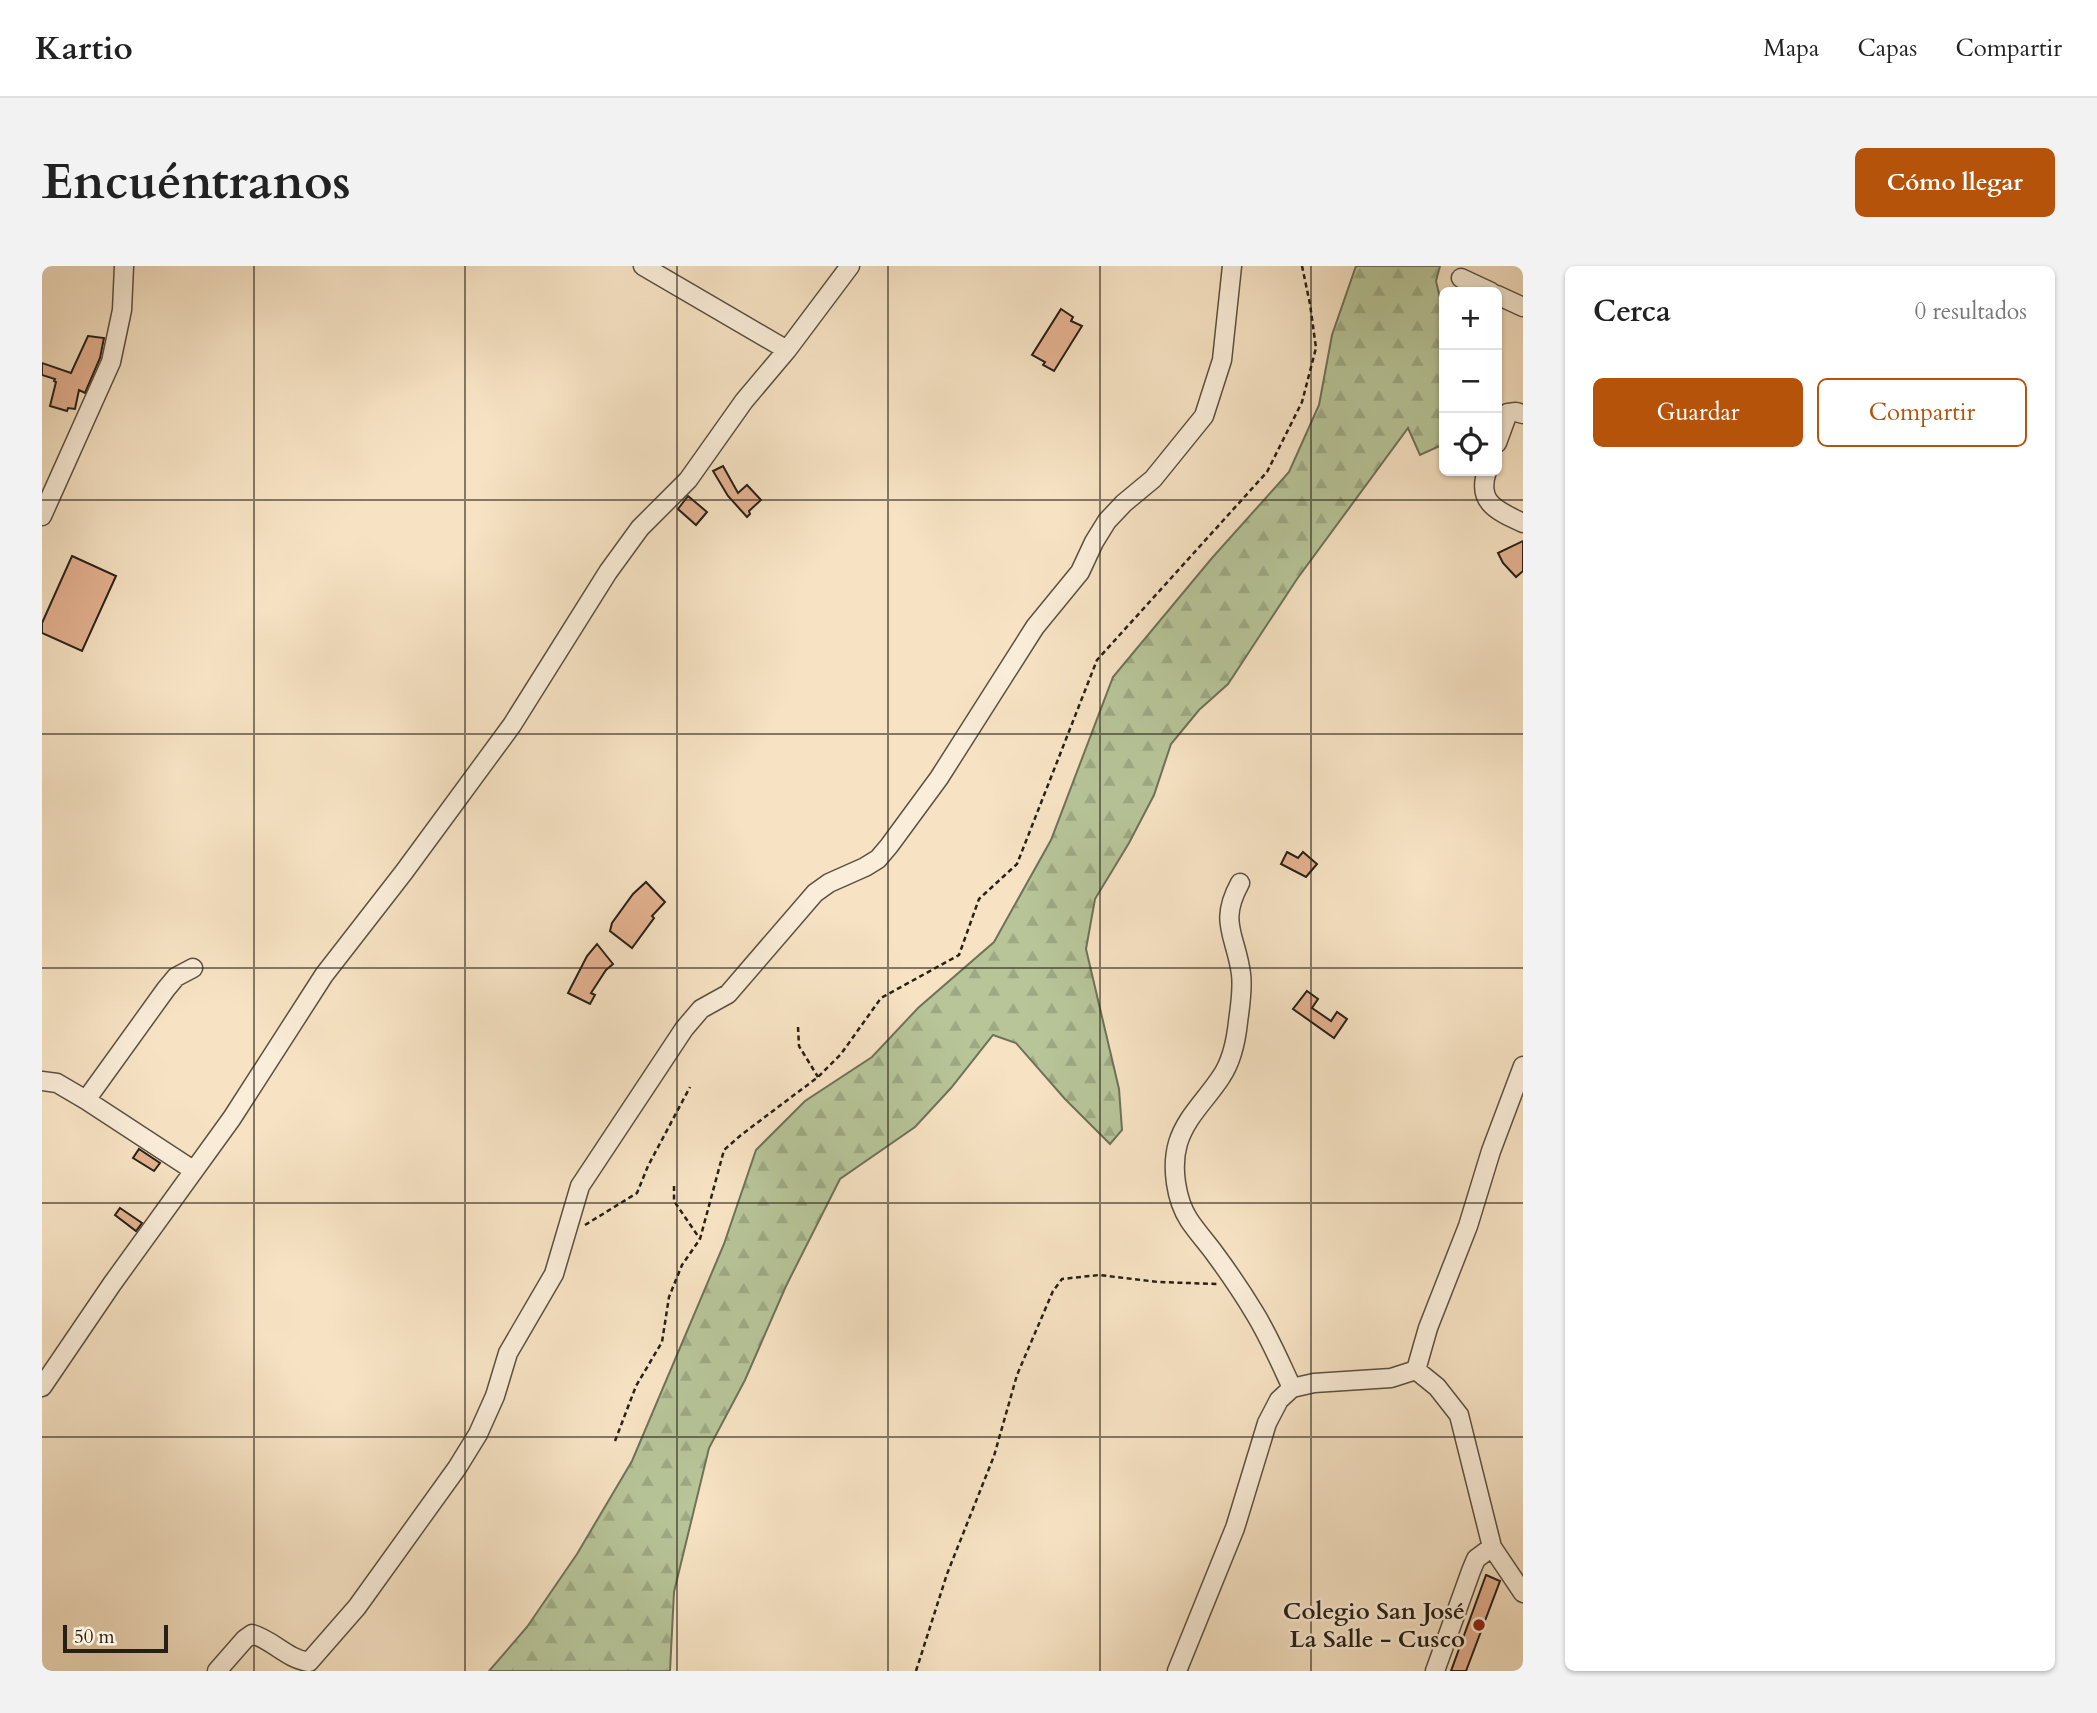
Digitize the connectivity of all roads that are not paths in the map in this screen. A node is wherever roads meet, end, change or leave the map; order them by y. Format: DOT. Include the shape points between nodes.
graph roads {
  1 [pos="124,266"];
  2 [pos="643,266"];
  3 [pos="850,266"];
  4 [pos="1232,266"];
  5 [pos="1461,278"];
  6 [pos="1480,287"];
  7 [pos="1502,297"];
  8 [pos="1523,307"];
  9 [pos="787,350"];
  10 [pos="1523,414"];
  11 [pos="1502,429"];
  12 [pos="1485,476"];
  13 [pos="42,516"];
  14 [pos="1523,523"];
  15 [pos="1240,883"];
  16 [pos="193,968"];
  17 [pos="1523,1066"];
  18 [pos="42,1081"];
  19 [pos="86,1100"];
  20 [pos="193,1170"];
  21 [pos="1416,1370"];
  22 [pos="42,1387"];
  23 [pos="1292,1388"];
  24 [pos="1492,1547"];
  25 [pos="1523,1593"];
  26 [pos="217,1671"];
  27 [pos="1177,1671"];
  28 [pos="1435,1671"];
  1 -- 13 [label="street" via="122,310 111,362"];
  2 -- 9 [label="street"];
  3 -- 9 [label="street"];
  4 -- 26 [label="street" via="1222,360 1204,416 1160,472 1107,521 1080,572 1035,627 939,778 878,859 816,893 728,994 701,1009 684,1029 580,1186 554,1274 508,1353 478,1434 365,1597 309,1662 298,1661 252,1634"];
  5 -- 6 [label="street"];
  7 -- 8 [label="street"];
  9 -- 20 [label="street" via="688,480 640,528 608,572 512,725 324,975"];
  10 -- 11 [label="street" via="1508,413"];
  12 -- 14 [label="street" via="1488,502"];
  15 -- 23 [label="street" via="1228,916 1242,987 1237,1032 1222,1076 1182,1130 1175,1172 1188,1219 1269,1337"];
  16 -- 19 [label="street" via="166,989"];
  17 -- 21 [label="street"];
  18 -- 19 [label="street" via="57,1083"];
  19 -- 20 [label="street"];
  20 -- 22 [label="street"];
  21 -- 23 [label="street" via="1391,1378"];
  21 -- 24 [label="street" via="1459,1415"];
  23 -- 27 [label="street" via="1279,1400 1267,1423 1235,1528"];
  24 -- 25 [label="street"];
  24 -- 28 [label="street" via="1476,1559"];
}
